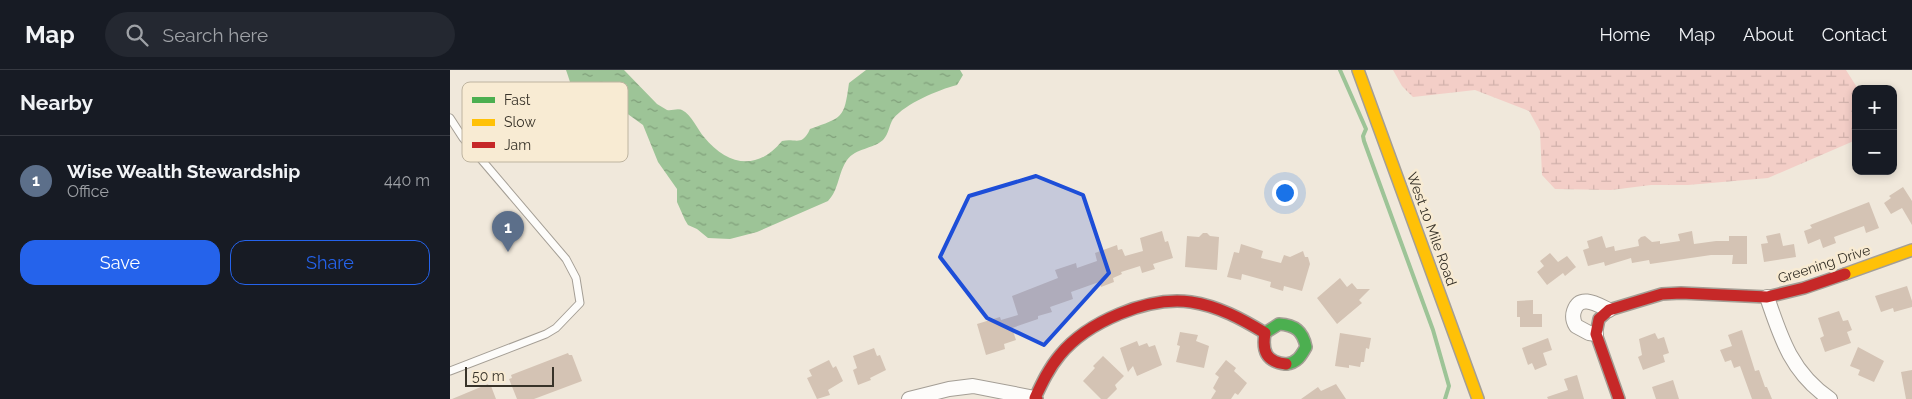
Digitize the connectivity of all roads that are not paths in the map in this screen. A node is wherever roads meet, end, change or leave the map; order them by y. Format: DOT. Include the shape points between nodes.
graph roads {
  1 [pos="1358,70"];
  2 [pos="450,118"];
  3 [pos="462,136"];
  4 [pos="483,162"];
  5 [pos="1912,250"];
  6 [pos="1767,297"];
  7 [pos="1604,315"];
  8 [pos="1265,333"];
  9 [pos="1596,334"];
  10 [pos="450,371"];
  11 [pos="913,398"];
  12 [pos="1036,398"];
  13 [pos="1478,399"];
  14 [pos="1619,399"];
  15 [pos="1830,399"];
  1 -- 13 [label="street, West 10 Mile Road"];
  2 -- 3 [label="lane"];
  4 -- 10 [label="lane" via="566,259 576,278 580,303 546,334"];
  5 -- 6 [label="street, Greening Drive" via="1804,288"];
  6 -- 7 [label="street, Greening Drive" via="1662,294 1625,304"];
  6 -- 15 [label="street" via="1790,358 1816,389"];
  7 -- 9 [label="street"];
  7 -- 9 [label="street" via="1587,301 1574,309 1576,326"];
  8 -- 12 [label="street" via="1230,314 1201,304 1171,302 1139,308 1106,320 1071,342 1056,357"];
  9 -- 14 [label="street"];
  11 -- 12 [label="street" via="973,386"];
}
